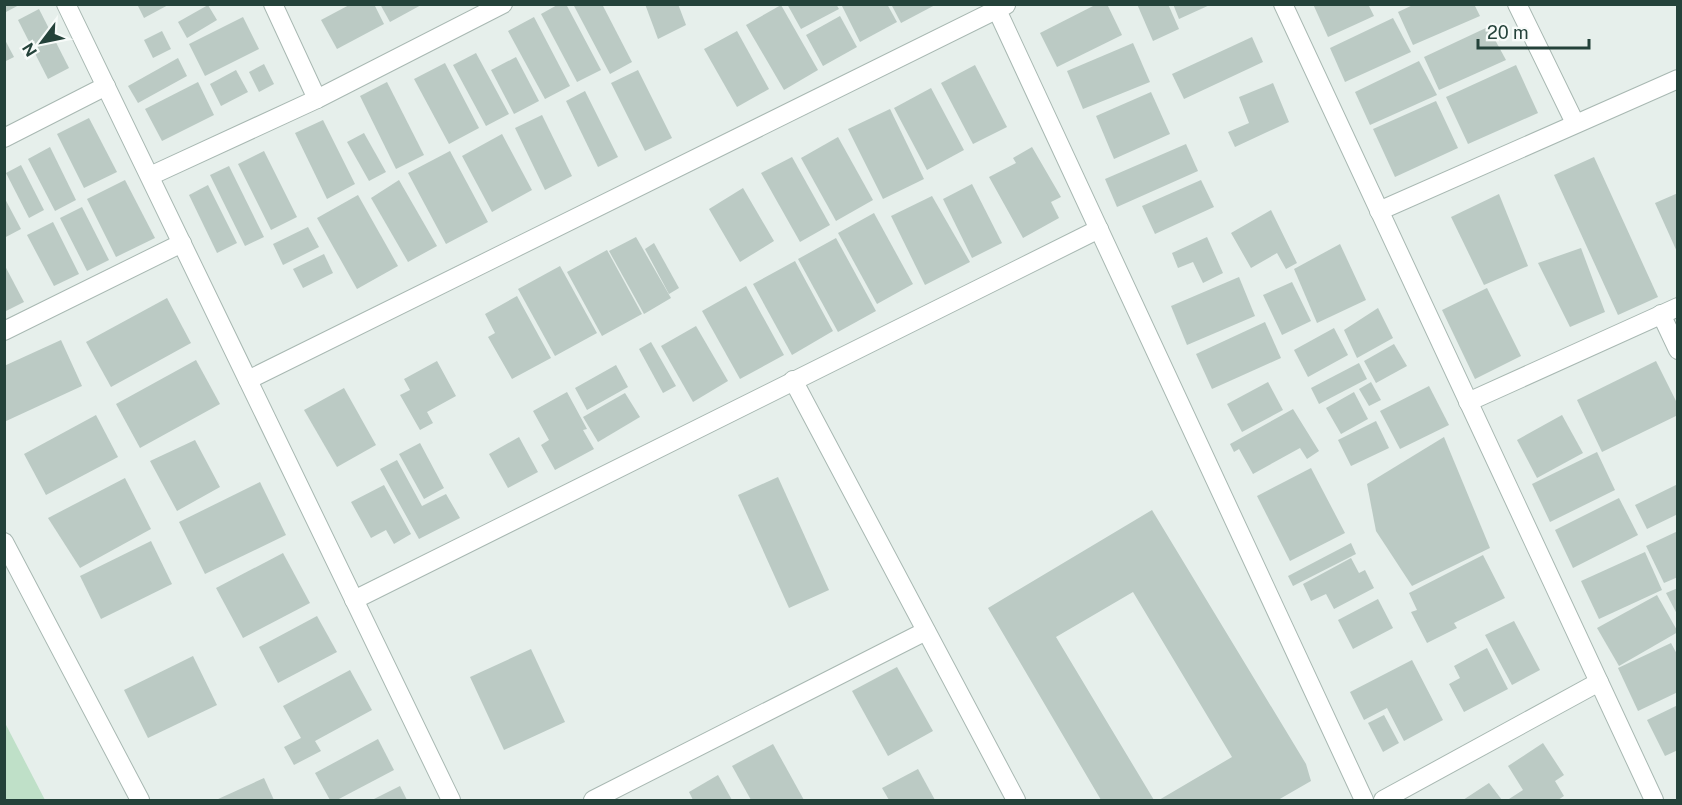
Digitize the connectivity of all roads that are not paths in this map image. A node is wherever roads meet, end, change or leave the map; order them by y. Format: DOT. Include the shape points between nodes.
graph roads {
  1 [pos="66,4"];
  2 [pos="273,4"];
  3 [pos="1283,4"];
  4 [pos="1517,4"];
  5 [pos="502,5"];
  6 [pos="1003,7"];
  7 [pos="1677,79"];
  8 [pos="106,86"];
  9 [pos="317,99"];
  10 [pos="1575,123"];
  11 [pos="4,138"];
  12 [pos="150,176"];
  13 [pos="1379,211"];
  14 [pos="1099,229"];
  15 [pos="182,243"];
  16 [pos="1669,310"];
  17 [pos="4,331"];
  18 [pos="1677,350"];
  19 [pos="248,380"];
  20 [pos="793,380"];
  21 [pos="1468,402"];
  22 [pos="4,542"];
  23 [pos="354,600"];
  24 [pos="926,631"];
  25 [pos="1599,682"];
  26 [pos="140,801"];
  27 [pos="451,801"];
  28 [pos="593,801"];
  29 [pos="1016,801"];
  30 [pos="1364,801"];
  31 [pos="1383,801"];
  32 [pos="1654,801"];
  1 -- 8 [label="street"];
  2 -- 9 [label="street"];
  3 -- 13 [label="street"];
  4 -- 10 [label="street"];
  5 -- 9 [label="street"];
  6 -- 14 [label="street"];
  6 -- 19 [label="street"];
  7 -- 10 [label="street"];
  8 -- 11 [label="street"];
  8 -- 12 [label="street"];
  9 -- 12 [label="street"];
  10 -- 13 [label="street"];
  12 -- 15 [label="street"];
  13 -- 21 [label="street"];
  14 -- 20 [label="street"];
  14 -- 30 [label="street"];
  15 -- 17 [label="street"];
  15 -- 19 [label="street"];
  16 -- 18 [label="street"];
  16 -- 21 [label="street"];
  19 -- 23 [label="street"];
  20 -- 23 [label="street"];
  20 -- 24 [label="street"];
  21 -- 25 [label="street"];
  22 -- 26 [label="street"];
  23 -- 27 [label="street"];
  24 -- 28 [label="street"];
  24 -- 29 [label="street"];
  25 -- 31 [label="street"];
  25 -- 32 [label="street"];
}
